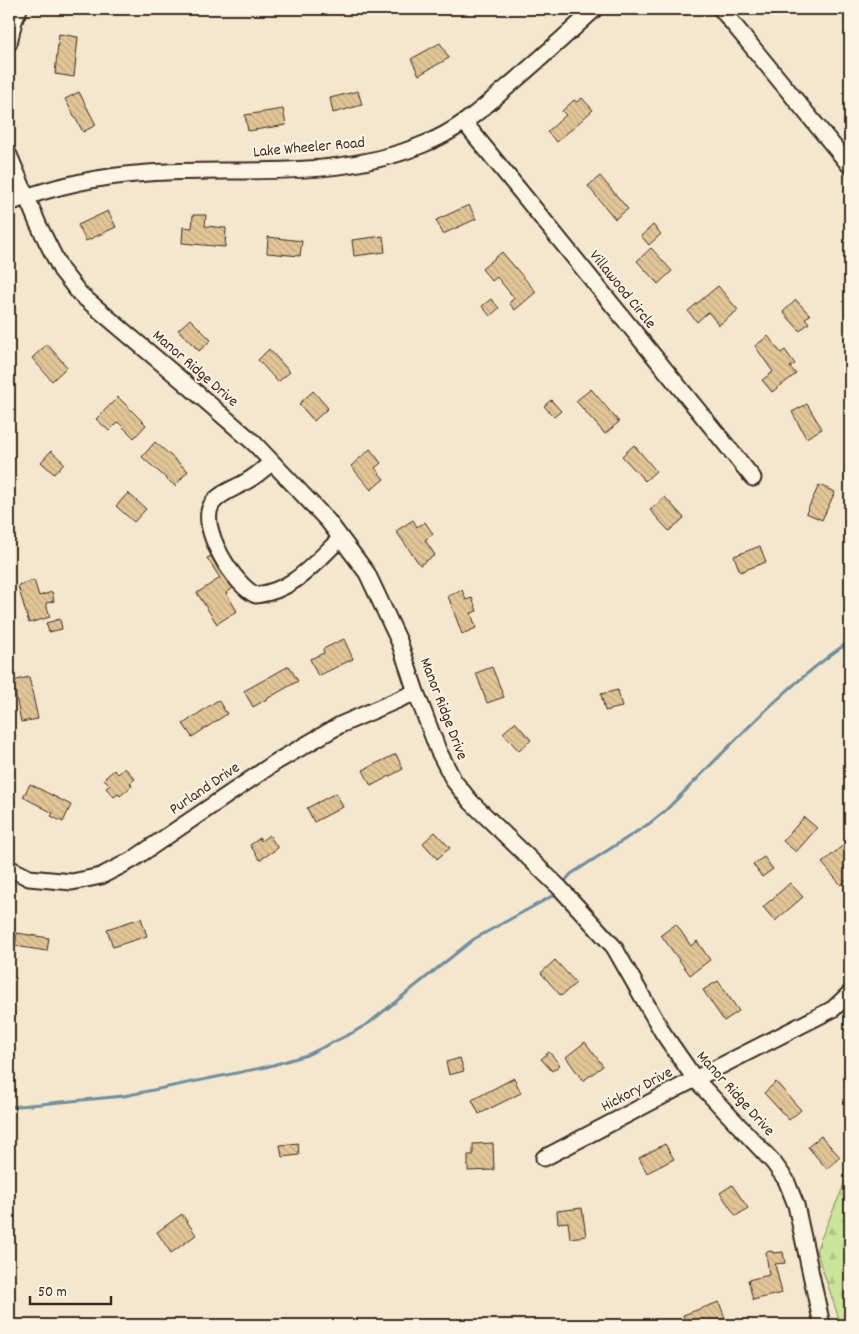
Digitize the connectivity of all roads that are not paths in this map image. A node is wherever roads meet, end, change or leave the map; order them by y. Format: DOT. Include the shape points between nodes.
graph roads {
  1 [pos="19,9"];
  2 [pos="594,9"];
  3 [pos="721,9"];
  4 [pos="9,43"];
  5 [pos="464,122"];
  6 [pos="9,155"];
  7 [pos="850,166"];
  8 [pos="26,197"];
  9 [pos="9,203"];
  10 [pos="272,462"];
  11 [pos="753,478"];
  12 [pos="341,538"];
  13 [pos="416,692"];
  14 [pos="9,868"];
  15 [pos="850,993"];
  16 [pos="695,1079"];
  17 [pos="544,1158"];
  18 [pos="822,1325"];
  1 -- 4 [label="street"];
  2 -- 5 [label="street, Lake Wheeler Road"];
  3 -- 7 [label="street"];
  5 -- 8 [label="street, Lake Wheeler Road" via="425,144 376,160 338,167 148,173 97,178"];
  5 -- 11 [label="street, Villawood Circle"];
  6 -- 8 [label="street, Manor Ridge Drive"];
  8 -- 9 [label="street, Lake Wheeler Road"];
  8 -- 10 [label="street, Manor Ridge Drive" via="61,270 80,294"];
  10 -- 12 [label="street, Manor Ridge Drive"];
  10 -- 12 [label="street" via="217,499 209,512 208,523 217,546 244,587 256,595 283,587 314,566"];
  12 -- 13 [label="street, Manor Ridge Drive" via="366,573 385,609"];
  13 -- 14 [label="street, Purland Drive" via="340,725 276,762 132,860 101,876 72,882 29,878"];
  13 -- 16 [label="street, Manor Ridge Drive" via="438,750 454,781 614,947 663,1033"];
  15 -- 16 [label="street, Hickory Drive" via="833,1009"];
  16 -- 17 [label="street, Hickory Drive"];
  16 -- 18 [label="street, Manor Ridge Drive" via="786,1180 796,1205"];
}
